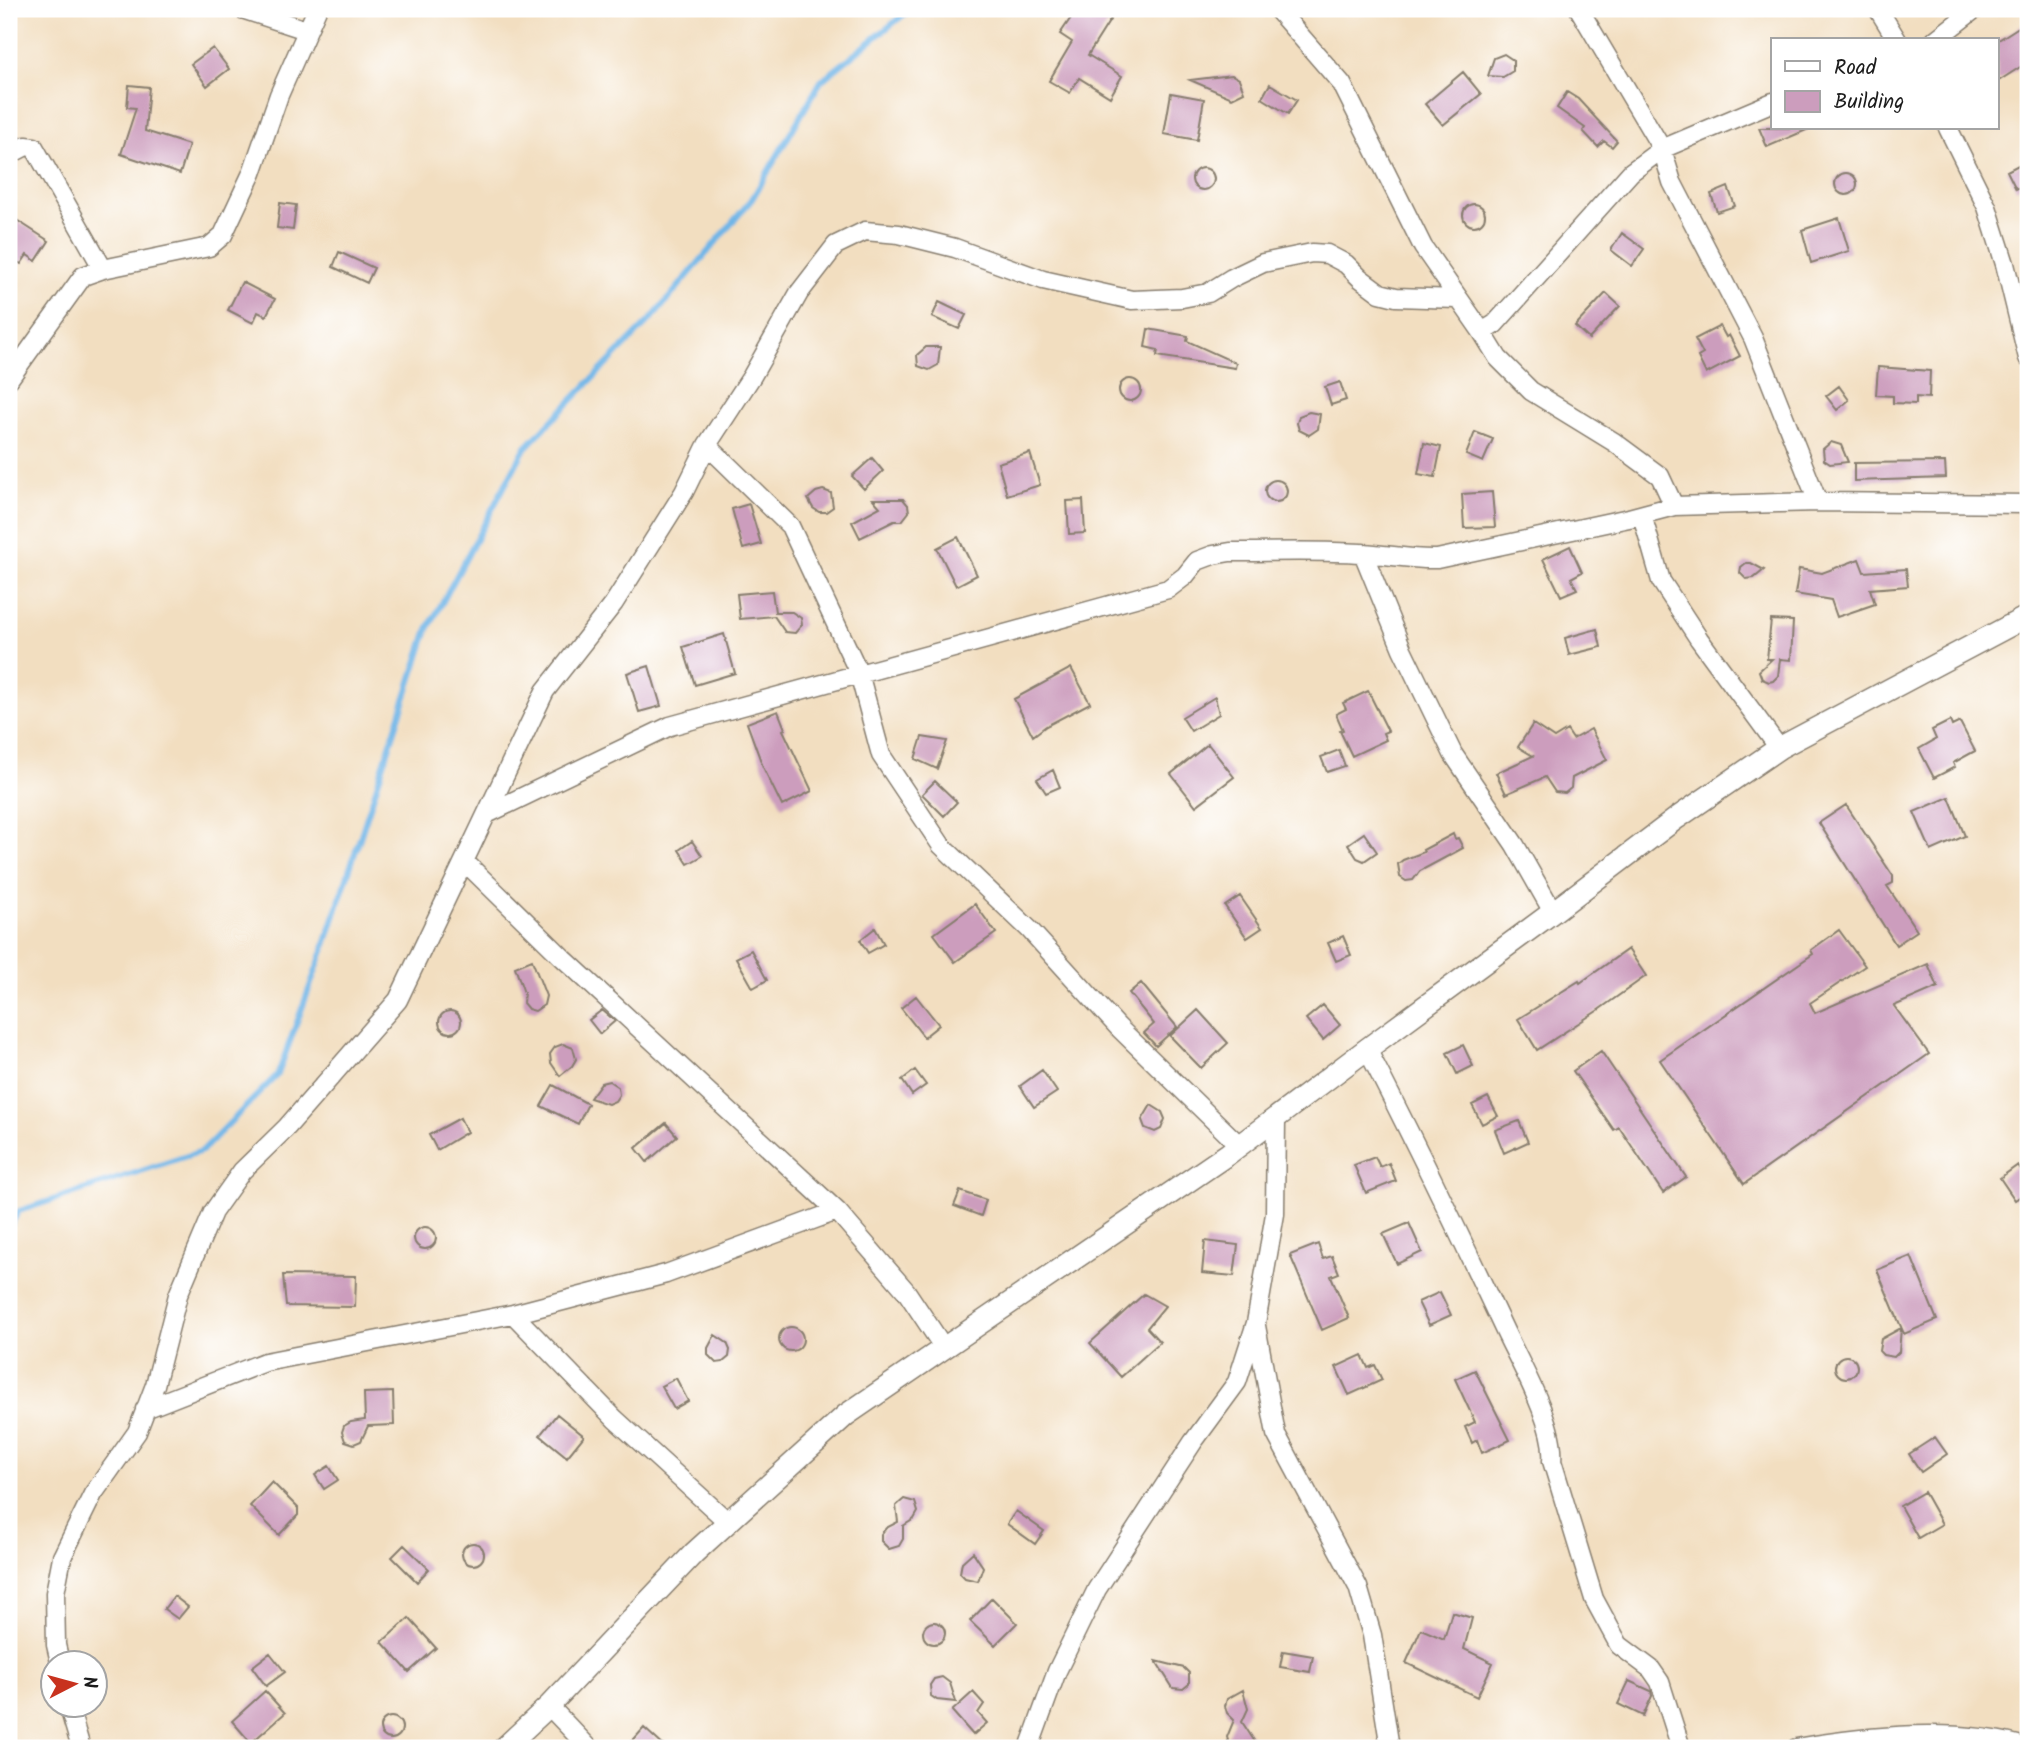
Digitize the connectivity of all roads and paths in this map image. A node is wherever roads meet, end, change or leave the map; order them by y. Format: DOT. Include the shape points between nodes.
graph roads {
  1 [pos="242,9"];
  2 [pos="317,9"];
  3 [pos="1277,9"];
  4 [pos="1579,9"];
  5 [pos="1878,9"];
  6 [pos="1975,9"];
  7 [pos="306,30"];
  8 [pos="1896,38"];
  9 [pos="1938,38"];
  10 [pos="1771,103"];
  11 [pos="1949,130"];
  12 [pos="1662,149"];
  13 [pos="9,155"];
  14 [pos="103,269"];
  15 [pos="1457,299"];
  16 [pos="1482,332"];
  17 [pos="2028,358"];
  18 [pos="9,379"];
  19 [pos="707,445"];
  20 [pos="1818,502"];
  21 [pos="2028,504"];
  22 [pos="1674,506"];
  23 [pos="1642,515"];
  24 [pos="1363,553"];
  25 [pos="2028,616"];
  26 [pos="859,673"];
  27 [pos="1779,748"];
  28 [pos="487,814"];
  29 [pos="465,862"];
  30 [pos="1553,912"];
  31 [pos="1367,1049"];
  32 [pos="1276,1118"];
  33 [pos="1240,1146"];
  34 [pos="837,1211"];
  35 [pos="513,1314"];
  36 [pos="1256,1323"];
  37 [pos="944,1348"];
  38 [pos="145,1409"];
  39 [pos="728,1521"];
  40 [pos="57,1648"];
  41 [pos="549,1706"];
  42 [pos="72,1718"];
  43 [pos="81,1748"];
  44 [pos="504,1748"];
  45 [pos="589,1748"];
  46 [pos="1029,1748"];
  47 [pos="1390,1748"];
  48 [pos="1681,1748"];
  49 [pos="1796,1748"];
  50 [pos="2028,1748"];
  1 -- 7 [label="street"];
  2 -- 7 [label="street"];
  3 -- 15 [label="street" via="1342,84 1423,247"];
  4 -- 12 [label="street"];
  5 -- 8 [label="street"];
  6 -- 9 [label="street"];
  7 -- 14 [label="street" via="252,173 218,242"];
  10 -- 12 [label="street"];
  11 -- 17 [label="street" via="1987,207"];
  12 -- 16 [label="street" via="1631,172 1495,324"];
  12 -- 20 [label="street" via="1672,182 1754,338"];
  13 -- 14 [label="street" via="34,147"];
  14 -- 18 [label="street" via="83,276"];
  15 -- 16 [label="street"];
  15 -- 19 [label="street" via="1396,298 1380,293 1346,264 1327,254 1312,253 1263,263 1208,293 1132,299 1043,280 899,233 865,231 836,245 799,293"];
  16 -- 22 [label="street" via="1498,358 1531,391 1660,476"];
  19 -- 26 [label="street" via="790,526"];
  19 -- 28 [label="street" via="684,492 614,603 545,691"];
  20 -- 21 [label="street"];
  20 -- 22 [label="street"];
  22 -- 23 [label="street"];
  23 -- 24 [label="street" via="1437,559"];
  23 -- 27 [label="street" via="1661,580"];
  24 -- 26 [label="street" via="1213,555 1197,561 1168,589"];
  24 -- 30 [label="street" via="1402,649 1453,754 1515,845"];
  25 -- 27 [label="street"];
  26 -- 28 [label="street" via="670,726"];
  26 -- 33 [label="street" via="881,755 942,845"];
  27 -- 30 [label="street"];
  28 -- 29 [label="street"];
  29 -- 34 [label="street"];
  29 -- 38 [label="street" via="398,1000 287,1127 242,1171 213,1212 178,1295"];
  30 -- 31 [label="street"];
  31 -- 32 [label="street"];
  31 -- 48 [label="street" via="1552,1438 1552,1461 1594,1599 1619,1645 1651,1669 1660,1682"];
  32 -- 33 [label="street"];
  32 -- 36 [label="street" via="1275,1214"];
  33 -- 37 [label="street"];
  34 -- 35 [label="street" via="666,1274"];
  34 -- 37 [label="street" via="906,1290"];
  35 -- 38 [label="street" via="265,1362"];
  35 -- 39 [label="street" via="615,1419"];
  36 -- 46 [label="street" via="1237,1382 1097,1589 1057,1671"];
  36 -- 47 [label="street" via="1276,1434 1358,1587 1372,1635"];
  37 -- 39 [label="street" via="846,1415"];
  38 -- 40 [label="street" via="137,1432 93,1494 62,1557 55,1593"];
  39 -- 41 [label="street"];
  41 -- 44 [label="street"];
  41 -- 45 [label="street"];
  42 -- 43 [label="street"];
  49 -- 50 [label="street" via="1844,1740 1932,1736 2006,1741"];
}
